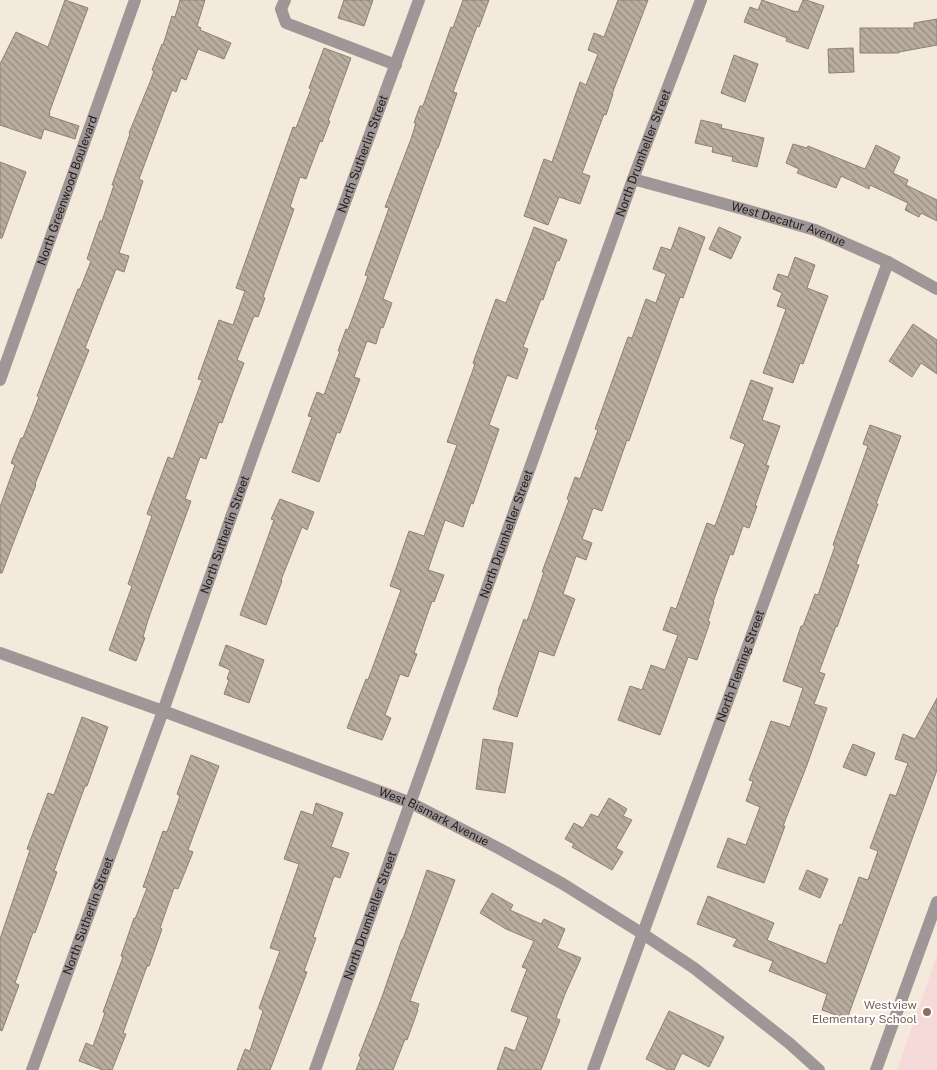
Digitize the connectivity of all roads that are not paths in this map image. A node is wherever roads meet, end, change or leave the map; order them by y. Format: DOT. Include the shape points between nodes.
graph roads {
  1 [pos="136,0"];
  2 [pos="284,0"];
  3 [pos="419,0"];
  4 [pos="701,0"];
  5 [pos="396,64"];
  6 [pos="633,179"];
  7 [pos="888,262"];
  8 [pos="937,289"];
  9 [pos="0,380"];
  10 [pos="0,654"];
  11 [pos="163,711"];
  12 [pos="410,802"];
  13 [pos="937,902"];
  14 [pos="643,934"];
  15 [pos="32,1070"];
  16 [pos="315,1070"];
  17 [pos="593,1070"];
  18 [pos="819,1070"];
  19 [pos="876,1070"];
  1 -- 9 [label="street, North Greenwood Boulevard"];
  2 -- 5 [label="street" via="281,9 286,23"];
  3 -- 5 [label="street, North Sutherlin Street"];
  4 -- 6 [label="street, North Drumheller Street"];
  5 -- 11 [label="street, North Sutherlin Street" via="259,436"];
  6 -- 7 [label="street, West Decatur Avenue" via="815,230"];
  6 -- 12 [label="street, North Drumheller Street"];
  7 -- 8 [label="street, West Decatur Avenue"];
  7 -- 14 [label="street, North Fleming Street"];
  10 -- 11 [label="street, West Bismark Avenue"];
  11 -- 12 [label="street, West Bismark Avenue"];
  11 -- 15 [label="street, North Sutherlin Street"];
  12 -- 14 [label="street, West Bismark Avenue" via="563,884"];
  12 -- 16 [label="street, North Drumheller Street"];
  13 -- 19 [label="street"];
  14 -- 17 [label="street, North Fleming Street"];
  14 -- 18 [label="street, West Bismark Avenue" via="694,968"];
}
